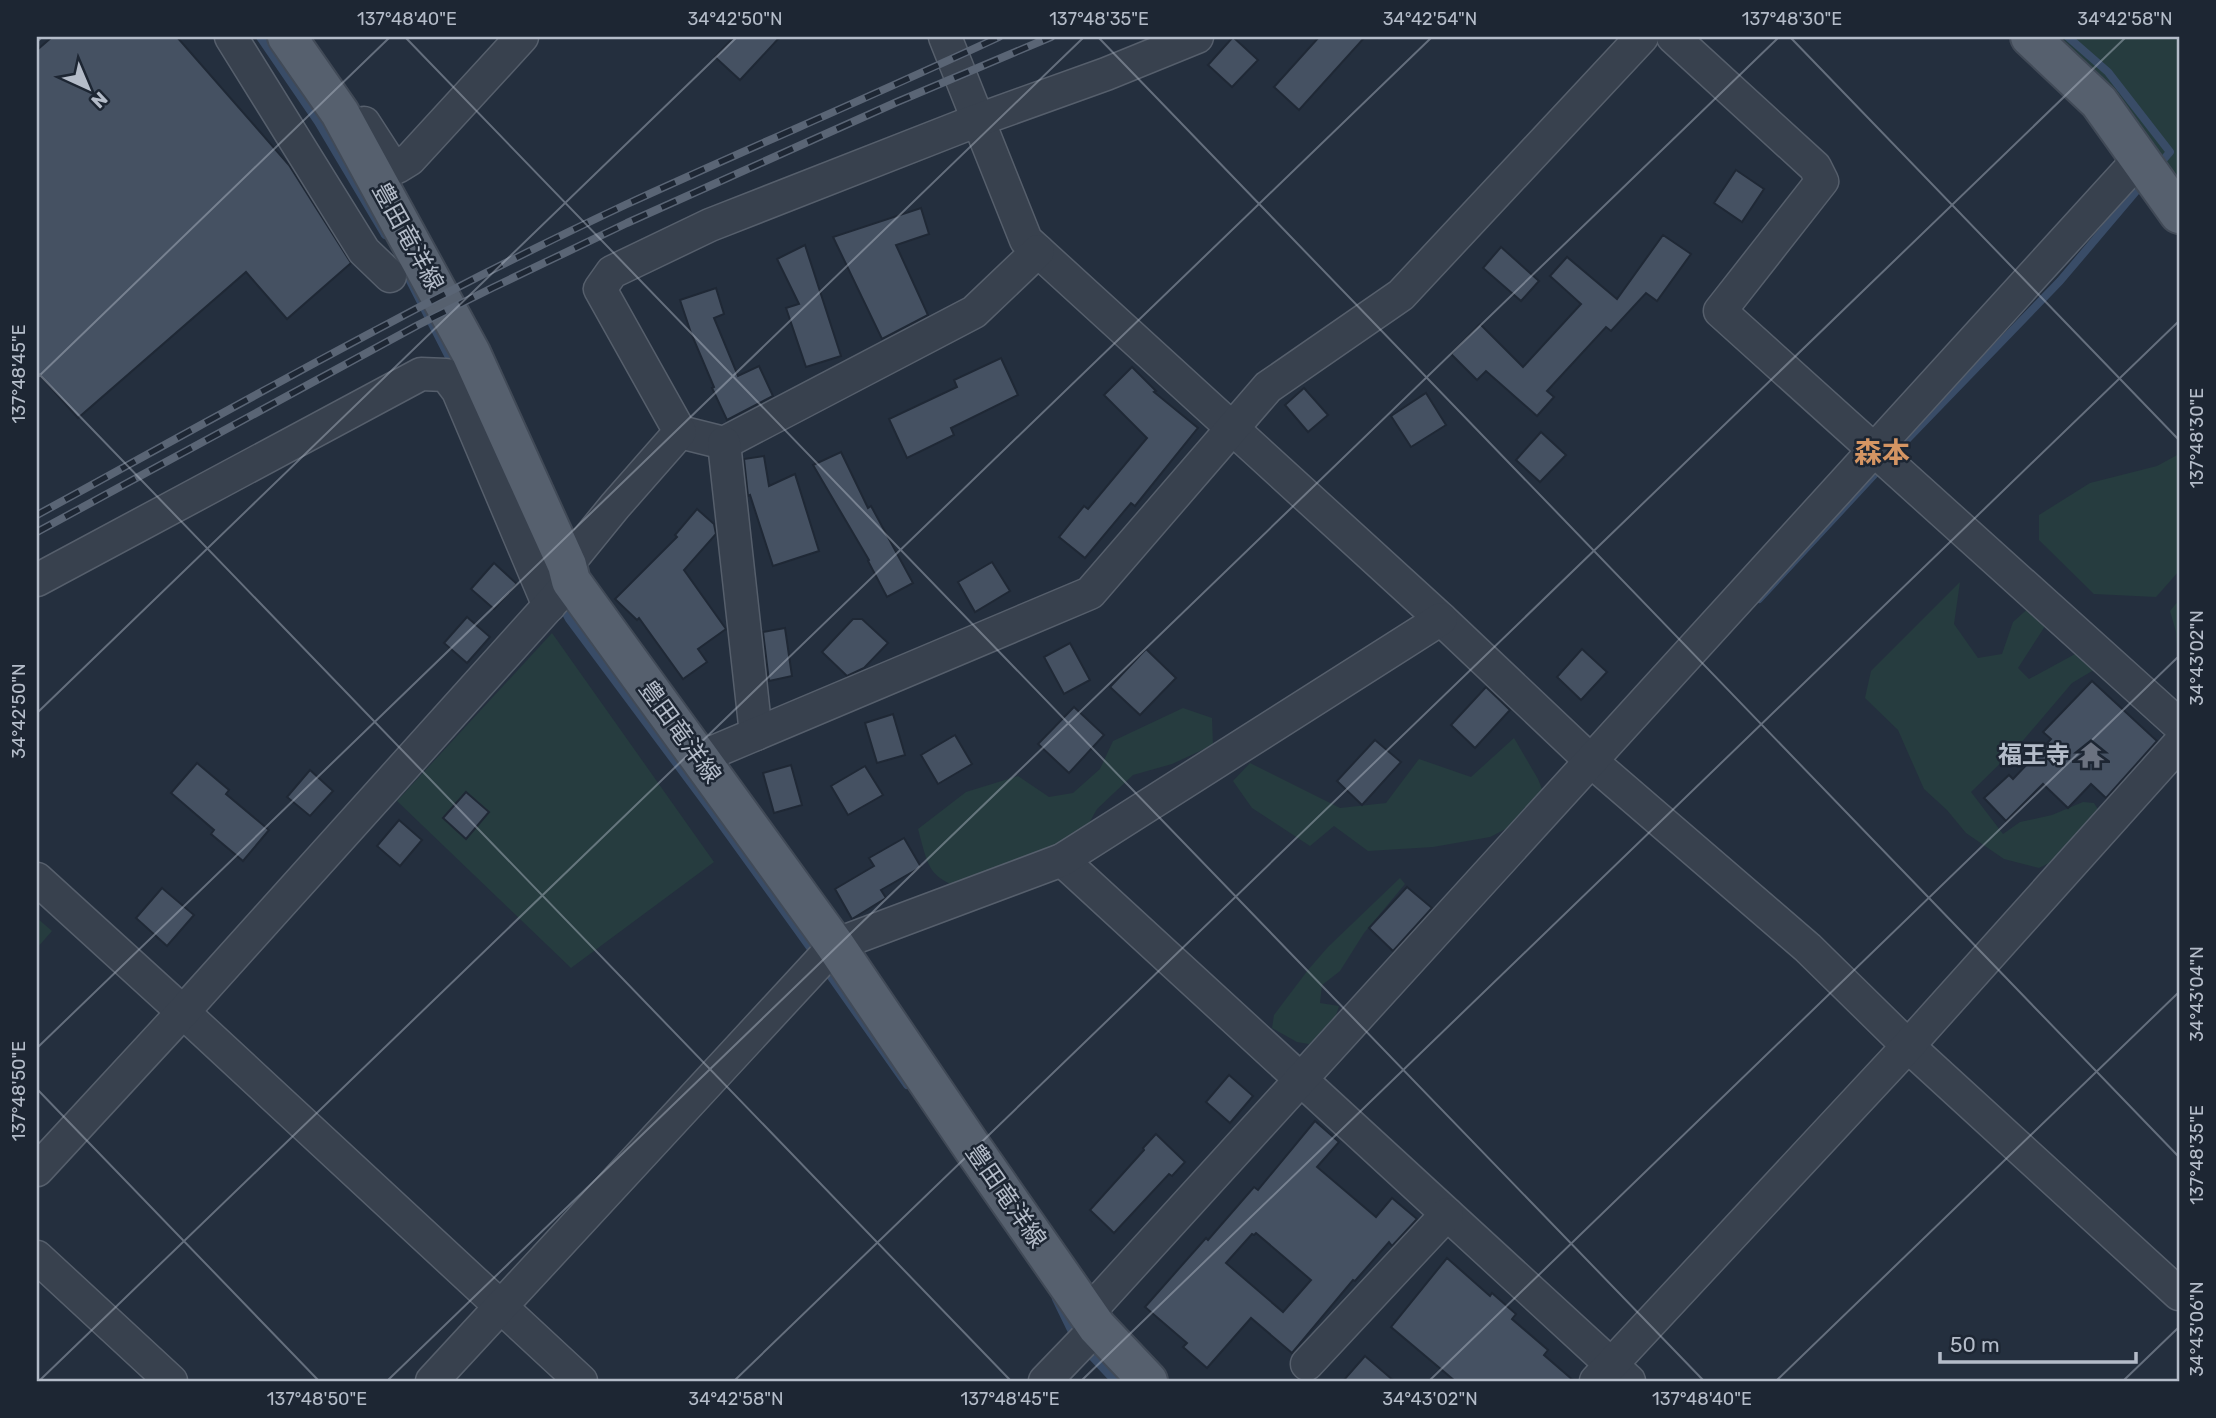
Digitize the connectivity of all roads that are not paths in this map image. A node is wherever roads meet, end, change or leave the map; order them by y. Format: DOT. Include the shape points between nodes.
graph roads {
  1 [pos="232,37"];
  2 [pos="288,37"];
  3 [pos="522,37"];
  4 [pos="945,37"];
  5 [pos="1197,37"];
  6 [pos="1642,37"];
  7 [pos="1673,37"];
  8 [pos="2031,37"];
  9 [pos="313,74"];
  10 [pos="978,120"];
  11 [pos="2140,159"];
  12 [pos="2179,214"];
  13 [pos="1038,251"];
  14 [pos="390,276"];
  15 [pos="1232,429"];
  16 [pos="680,432"];
  17 [pos="724,443"];
  18 [pos="1876,450"];
  19 [pos="37,580"];
  20 [pos="562,584"];
  21 [pos="1441,619"];
  22 [pos="2179,725"];
  23 [pos="756,734"];
  24 [pos="2179,744"];
  25 [pos="699,758"];
  26 [pos="1591,761"];
  27 [pos="1062,860"];
  28 [pos="37,879"];
  29 [pos="835,945"];
  30 [pos="183,1012"];
  31 [pos="1908,1046"];
  32 [pos="1301,1080"];
  33 [pos="37,1170"];
  34 [pos="1447,1214"];
  35 [pos="37,1257"];
  36 [pos="2179,1294"];
  37 [pos="501,1306"];
  38 [pos="1093,1320"];
  39 [pos="1307,1364"];
  40 [pos="1612,1376"];
  41 [pos="171,1381"];
  42 [pos="432,1381"];
  43 [pos="581,1381"];
  44 [pos="1045,1381"];
  45 [pos="1148,1381"];
  1 -- 14 [label="street" via="364,251"];
  2 -- 9 [label="main road, 豊田竜洋線"];
  3 -- 9 [label="street" via="410,159 397,167 386,158 330,67"];
  4 -- 10 [label="street"];
  5 -- 10 [label="street"];
  6 -- 15 [label="street" via="1401,295 1268,387"];
  7 -- 18 [label="street" via="1815,167 1822,181 1720,311"];
  8 -- 11 [label="main road" via="2099,102"];
  9 -- 20 [label="main road, 豊田竜洋線" via="340,113 471,353"];
  10 -- 13 [label="street" via="1026,240"];
  10 -- 16 [label="street" via="710,225 612,272 600,289"];
  11 -- 12 [label="main road"];
  11 -- 18 [label="street"];
  13 -- 15 [label="street"];
  13 -- 17 [label="street" via="974,312"];
  15 -- 21 [label="street"];
  15 -- 23 [label="street" via="1090,593"];
  16 -- 17 [label="street"];
  16 -- 20 [label="street" via="615,506"];
  17 -- 23 [label="street"];
  18 -- 22 [label="street"];
  18 -- 26 [label="street"];
  19 -- 20 [label="street" via="421,374 446,375 458,391"];
  20 -- 25 [label="main road, 豊田竜洋線"];
  20 -- 30 [label="street"];
  21 -- 26 [label="street"];
  21 -- 27 [label="street"];
  23 -- 25 [label="street"];
  24 -- 31 [label="street"];
  25 -- 29 [label="main road, 豊田竜洋線"];
  26 -- 31 [label="street" via="1808,948"];
  26 -- 32 [label="street"];
  27 -- 29 [label="street"];
  27 -- 32 [label="street"];
  28 -- 30 [label="street"];
  29 -- 37 [label="street"];
  29 -- 38 [label="main road, 豊田竜洋線"];
  30 -- 33 [label="street"];
  30 -- 37 [label="street"];
  31 -- 36 [label="street"];
  31 -- 40 [label="street"];
  32 -- 34 [label="street"];
  32 -- 38 [label="street"];
  34 -- 39 [label="street"];
  34 -- 40 [label="street"];
  35 -- 41 [label="street"];
  37 -- 42 [label="street"];
  37 -- 43 [label="street"];
  38 -- 44 [label="street"];
  38 -- 45 [label="main road, 豊田竜洋線"];
}
